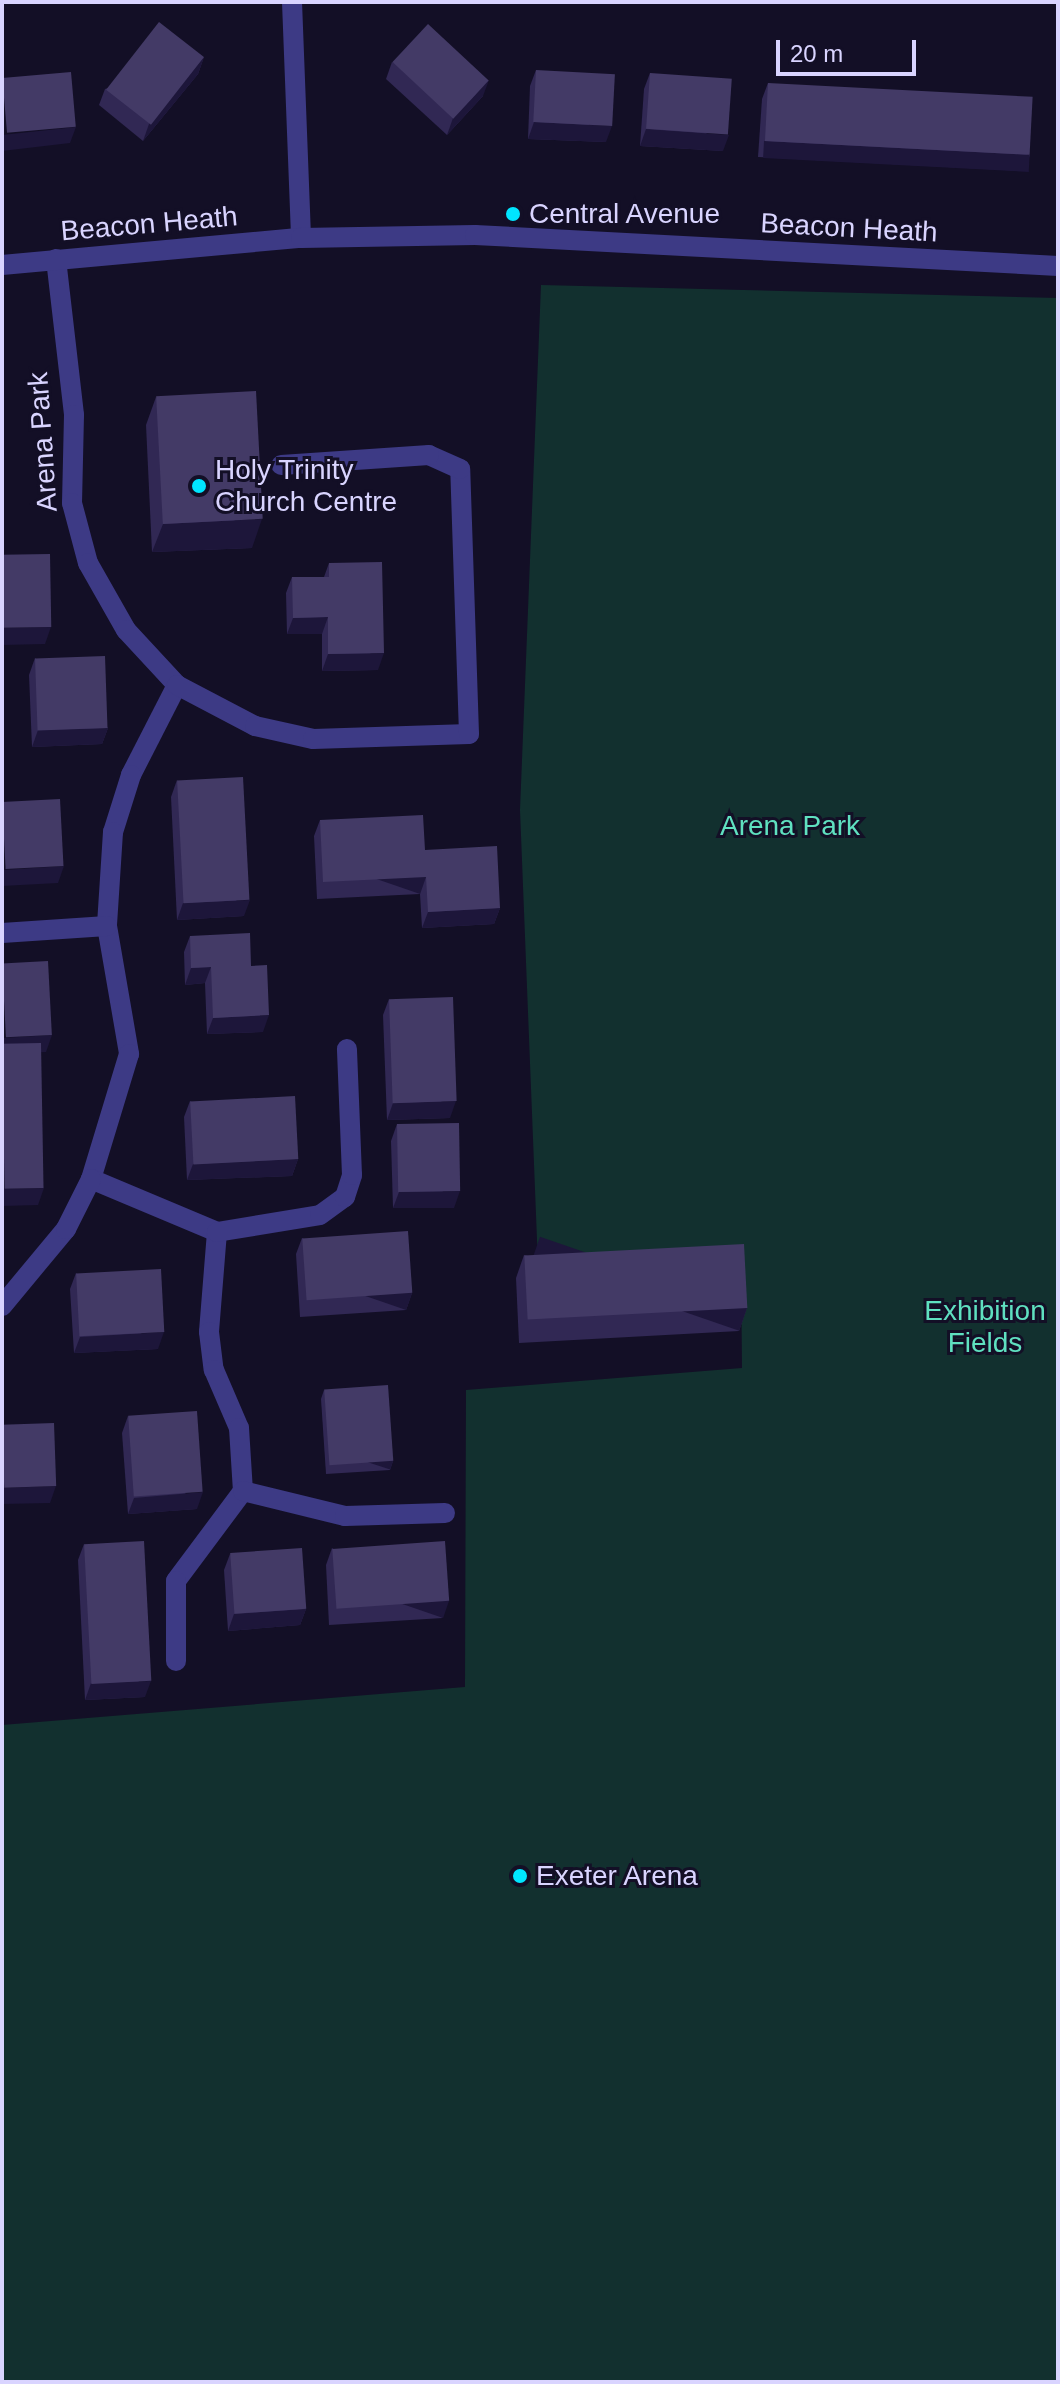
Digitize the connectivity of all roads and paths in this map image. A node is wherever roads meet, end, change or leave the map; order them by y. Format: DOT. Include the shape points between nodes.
graph roads {
  1 [pos="292,9"];
  2 [pos="301,238"];
  3 [pos="56,259"];
  4 [pos="2,265"];
  5 [pos="1058,266"];
  6 [pos="281,465"];
  7 [pos="177,685"];
  8 [pos="107,926"];
  9 [pos="2,933"];
  10 [pos="347,1049"];
  11 [pos="91,1179"];
  12 [pos="217,1232"];
  13 [pos="2,1306"];
  14 [pos="243,1491"];
  15 [pos="445,1513"];
  16 [pos="176,1661"];
  1 -- 2 [label="street"];
  2 -- 3 [label="street, Beacon Heath"];
  2 -- 5 [label="street, Beacon Heath" via="475,235"];
  3 -- 4 [label="street, Beacon Heath"];
  3 -- 7 [label="street, Arena Park" via="74,415 72,503 88,563 126,630"];
  6 -- 7 [label="street, Arena Park" via="429,455 460,469 469,734 313,739 255,726"];
  7 -- 8 [label="street" via="131,775 113,832"];
  8 -- 9 [label="street"];
  8 -- 11 [label="street" via="129,1054"];
  10 -- 12 [label="street" via="352,1175 345,1197 320,1215"];
  11 -- 12 [label="street"];
  11 -- 13 [label="street" via="66,1229"];
  12 -- 14 [label="street" via="209,1332 214,1370 239,1428"];
  14 -- 15 [label="street" via="345,1516"];
  14 -- 16 [label="street" via="176,1581"];
}
